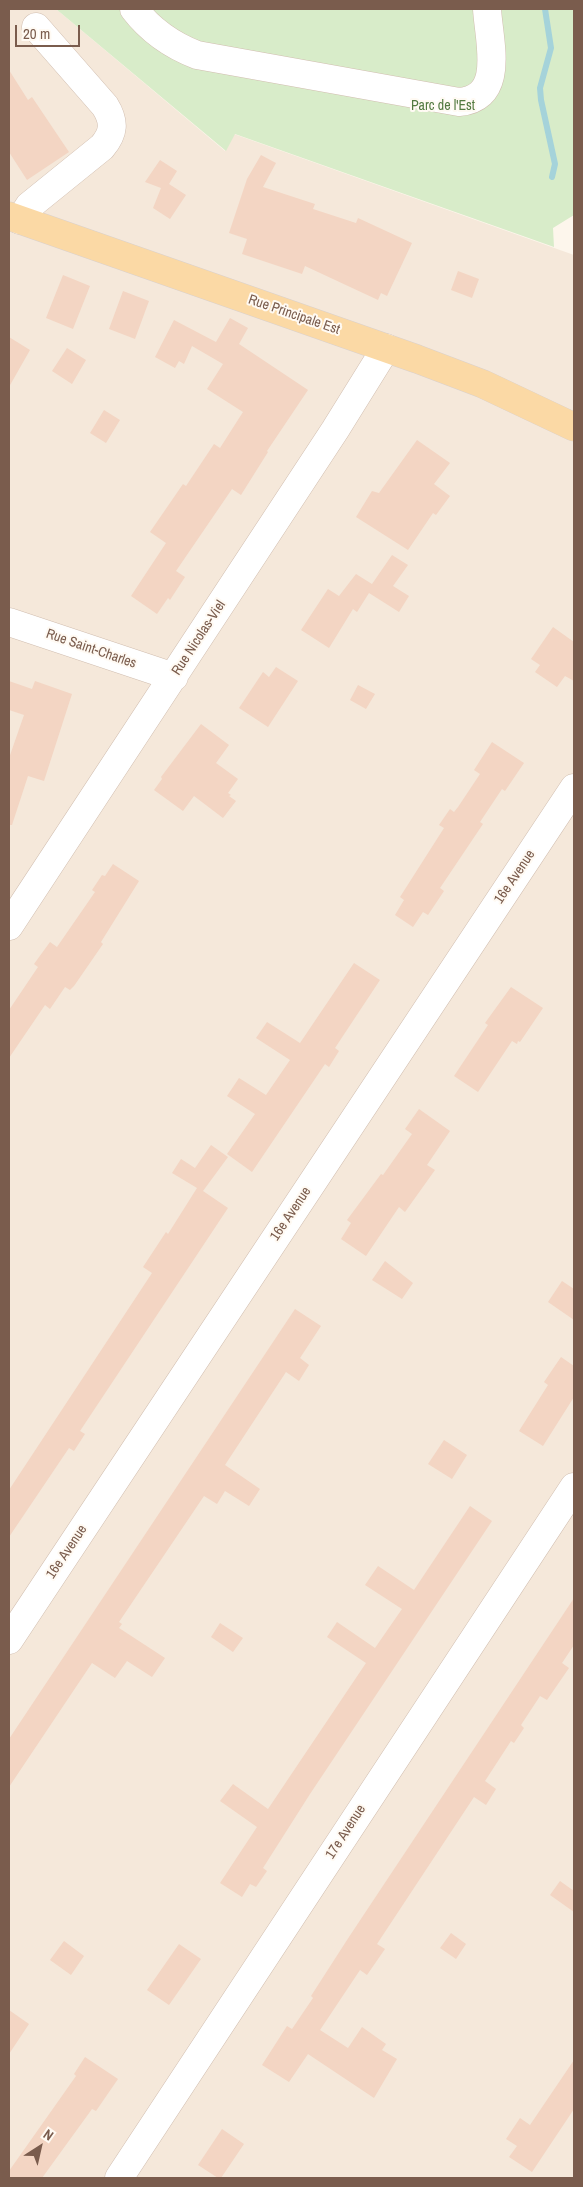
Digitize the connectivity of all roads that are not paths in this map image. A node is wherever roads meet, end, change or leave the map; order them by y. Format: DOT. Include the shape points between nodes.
graph roads {
  1 [pos="134,9"];
  2 [pos="487,9"];
  3 [pos="36,27"];
  4 [pos="14,218"];
  5 [pos="386,348"];
  6 [pos="574,428"];
  7 [pos="9,622"];
  8 [pos="174,677"];
  9 [pos="574,788"];
  10 [pos="9,926"];
  11 [pos="574,1487"];
  12 [pos="9,1640"];
  13 [pos="120,2178"];
  1 -- 2 [label="street" via="153,31 197,55 459,102 472,101 489,84"];
  3 -- 4 [label="street" via="106,106 113,128 102,147"];
  4 -- 5 [label="main road, Rue Principale Est"];
  5 -- 6 [label="main road, Rue Principale Est" via="483,384"];
  5 -- 8 [label="street, Rue Nicolas-Viel"];
  7 -- 8 [label="street, Rue Saint-Charles"];
  8 -- 10 [label="street, Rue Nicolas-Viel"];
  9 -- 12 [label="street, 16e Avenue"];
  11 -- 13 [label="street, 17e Avenue"];
}
